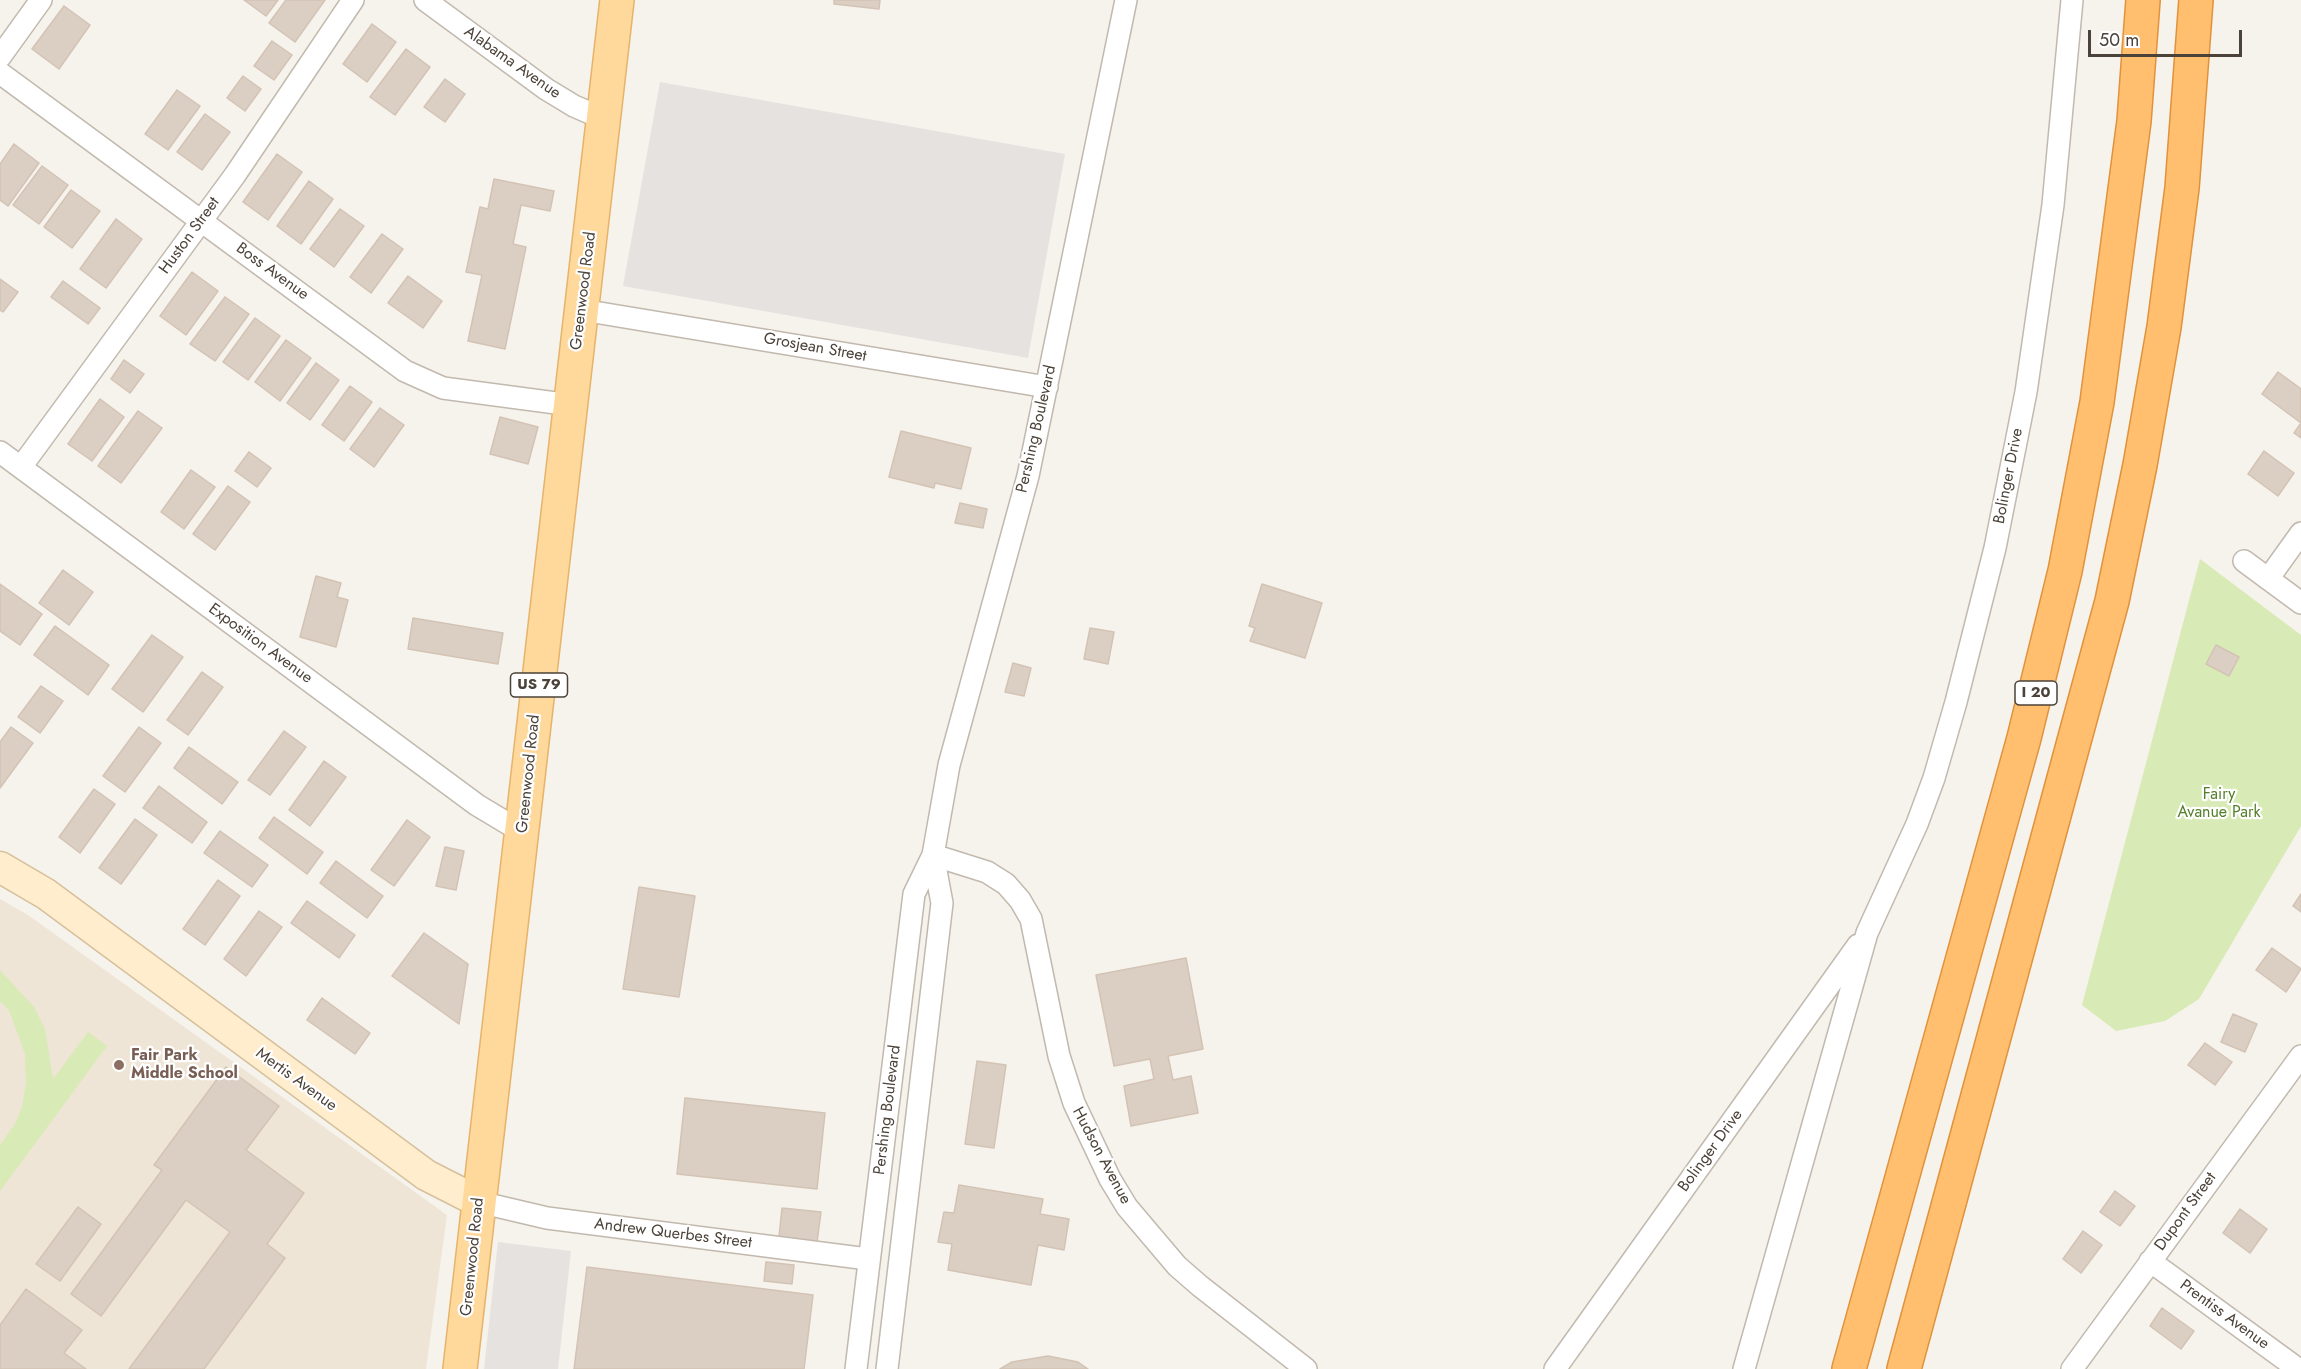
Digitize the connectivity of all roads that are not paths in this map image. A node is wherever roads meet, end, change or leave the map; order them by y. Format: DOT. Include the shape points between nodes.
graph roads {
  1 [pos="40,0"];
  2 [pos="353,0"];
  3 [pos="425,0"];
  4 [pos="617,0"];
  5 [pos="1126,0"];
  6 [pos="2072,0"];
  7 [pos="2196,0"];
  8 [pos="2142,2"];
  9 [pos="0,57"];
  10 [pos="0,73"];
  11 [pos="604,119"];
  12 [pos="201,220"];
  13 [pos="582,310"];
  14 [pos="1047,387"];
  15 [pos="571,405"];
  16 [pos="0,452"];
  17 [pos="21,467"];
  18 [pos="2301,533"];
  19 [pos="2244,561"];
  20 [pos="2268,579"];
  21 [pos="2301,603"];
  22 [pos="522,832"];
  23 [pos="933,855"];
  24 [pos="0,867"];
  25 [pos="1867,933"];
  26 [pos="2301,1056"];
  27 [pos="479,1202"];
  28 [pos="868,1259"];
  29 [pos="2150,1261"];
  30 [pos="460,1369"];
  31 [pos="856,1369"];
  32 [pos="887,1369"];
  33 [pos="1306,1369"];
  34 [pos="1555,1369"];
  35 [pos="1744,1369"];
  36 [pos="1849,1369"];
  37 [pos="1904,1369"];
  38 [pos="2072,1369"];
  39 [pos="2298,1369"];
  1 -- 9 [label="street"];
  2 -- 12 [label="street, Huston Street"];
  3 -- 11 [label="street, Alabama Avenue" via="546,89"];
  4 -- 11 [label="main road, Greenwood Road / US 79"];
  5 -- 14 [label="street, Pershing Boulevard"];
  6 -- 25 [label="street, Bolinger Drive" via="2053,205 2026,392 1995,548 1934,778"];
  7 -- 37 [label="highway" via="2182,188 2164,327 2112,601"];
  8 -- 36 [label="highway, I 20" via="2134,121 2097,402 2065,571 2027,728"];
  10 -- 12 [label="street, Boss Avenue"];
  11 -- 13 [label="main road, Greenwood Road / US 79"];
  12 -- 15 [label="street, Boss Avenue" via="405,371 427,383"];
  12 -- 17 [label="street, Huston Street"];
  13 -- 14 [label="street, Grosjean Street"];
  13 -- 15 [label="main road, Greenwood Road / US 79"];
  14 -- 23 [label="street, Pershing Boulevard" via="1028,476 949,765"];
  15 -- 22 [label="main road, Greenwood Road / US 79"];
  16 -- 17 [label="street, Exposition Avenue"];
  17 -- 22 [label="street, Exposition Avenue" via="477,805"];
  18 -- 20 [label="street"];
  19 -- 20 [label="street"];
  20 -- 21 [label="street"];
  22 -- 27 [label="main road, Greenwood Road / US 79"];
  23 -- 28 [label="street, Pershing Boulevard" via="914,894"];
  23 -- 32 [label="street, Pershing Boulevard" via="942,903"];
  23 -- 33 [label="street, Hudson Avenue" via="987,872 1006,884 1031,919 1059,1056 1074,1103 1127,1207 1177,1266"];
  24 -- 27 [label="street, Mertis Avenue" via="46,894 426,1175"];
  25 -- 34 [label="street, Bolinger Drive"];
  25 -- 35 [label="street, Bolinger Drive"];
  26 -- 29 [label="street, Dupont Street"];
  27 -- 28 [label="street, Andrew Querbes Street" via="547,1218"];
  27 -- 30 [label="main road, Greenwood Road / US 79"];
  28 -- 31 [label="street, Pershing Boulevard"];
  29 -- 38 [label="street, Dupont Street"];
  29 -- 39 [label="street, Prentiss Avenue"];
}
